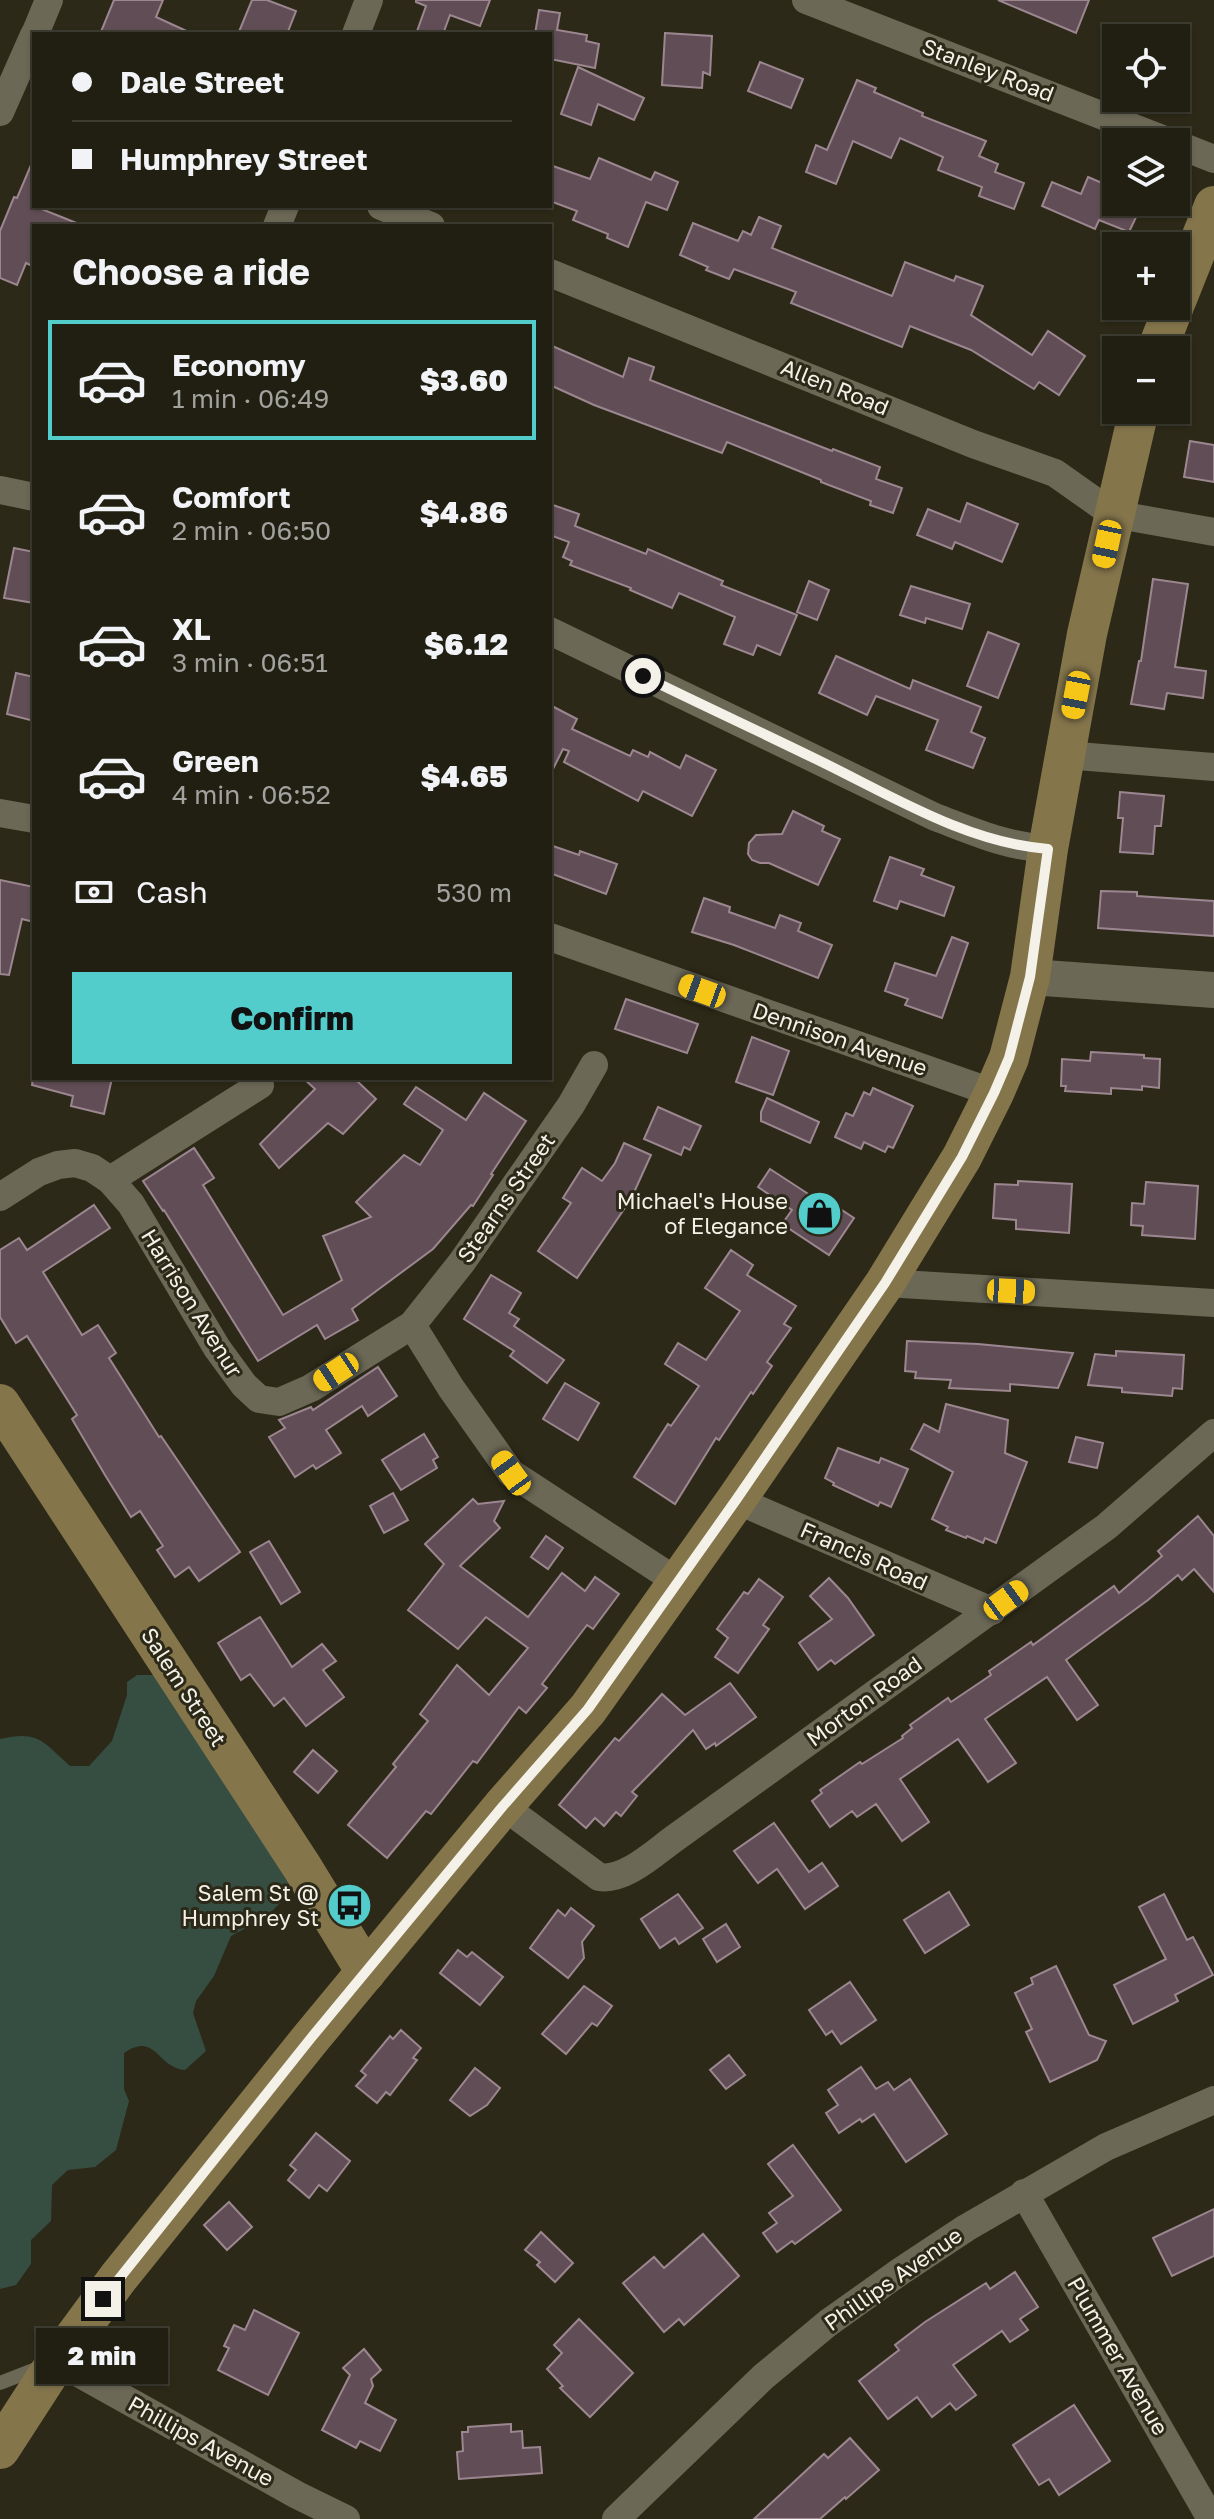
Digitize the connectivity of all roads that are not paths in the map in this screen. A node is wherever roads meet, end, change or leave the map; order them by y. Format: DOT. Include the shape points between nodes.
graph roads {
  1 [pos="49,0"];
  2 [pos="369,0"];
  3 [pos="806,0"];
  4 [pos="35,32"];
  5 [pos="357,32"];
  6 [pos="32,40"];
  7 [pos="0,112"];
  8 [pos="1134,128"];
  9 [pos="1190,150"];
  10 [pos="1214,159"];
  11 [pos="1214,206"];
  12 [pos="386,208"];
  13 [pos="426,224"];
  14 [pos="1190,266"];
  15 [pos="552,274"];
  16 [pos="1136,424"];
  17 [pos="0,490"];
  18 [pos="32,497"];
  19 [pos="1113,514"];
  20 [pos="1214,532"];
  21 [pos="552,632"];
  22 [pos="1065,755"];
  23 [pos="1214,767"];
  24 [pos="0,813"];
  25 [pos="32,819"];
  26 [pos="1048,849"];
  27 [pos="552,938"];
  28 [pos="1030,977"];
  29 [pos="1214,990"];
  30 [pos="594,1065"];
  31 [pos="260,1085"];
  32 [pos="994,1093"];
  33 [pos="110,1180"];
  34 [pos="0,1197"];
  35 [pos="885,1283"];
  36 [pos="1214,1303"];
  37 [pos="412,1325"];
  38 [pos="0,1404"];
  39 [pos="1214,1433"];
  40 [pos="736,1500"];
  41 [pos="678,1582"];
  42 [pos="992,1611"];
  43 [pos="503,1806"];
  44 [pos="366,1972"];
  45 [pos="1214,2100"];
  46 [pos="1024,2193"];
  47 [pos="57,2361"];
  48 [pos="0,2383"];
  49 [pos="0,2449"];
  50 [pos="346,2519"];
  51 [pos="616,2519"];
  52 [pos="1211,2519"];
  1 -- 4 [label="street"];
  2 -- 5 [label="street"];
  3 -- 8 [label="street, Stanley Road"];
  6 -- 7 [label="street"];
  9 -- 10 [label="street"];
  11 -- 14 [label="main road"];
  12 -- 13 [label="street"];
  15 -- 19 [label="street, Allen Road" via="1055,473"];
  16 -- 19 [label="main road"];
  17 -- 18 [label="street"];
  19 -- 20 [label="street"];
  19 -- 22 [label="main road"];
  21 -- 26 [label="street" via="935,817 1001,842"];
  22 -- 23 [label="street"];
  22 -- 26 [label="main road"];
  24 -- 25 [label="street"];
  26 -- 28 [label="main road"];
  27 -- 32 [label="street, Dennison Avenue"];
  28 -- 29 [label="street"];
  28 -- 32 [label="main road"];
  30 -- 37 [label="street, Stearns Street" via="470,1250"];
  31 -- 33 [label="street"];
  32 -- 35 [label="main road" via="962,1157"];
  33 -- 34 [label="street" via="75,1163 58,1165"];
  33 -- 37 [label="street, Harrison Avenur" via="131,1204 217,1348 259,1399 279,1402 311,1388"];
  35 -- 36 [label="street"];
  35 -- 40 [label="main road"];
  37 -- 41 [label="street" via="511,1473"];
  38 -- 44 [label="main road, Salem Street"];
  39 -- 42 [label="street, Morton Road" via="1106,1527"];
  40 -- 41 [label="main road"];
  40 -- 42 [label="street, Francis Road"];
  41 -- 43 [label="main road" via="588,1709"];
  42 -- 43 [label="street, Morton Road" via="611,1879 576,1862"];
  43 -- 44 [label="main road"];
  44 -- 47 [label="main road"];
  45 -- 46 [label="street, Phillips Avenue" via="1106,2147"];
  46 -- 51 [label="street, Phillips Avenue" via="828,2323 763,2377"];
  46 -- 52 [label="street, Plummer Avenue"];
  47 -- 48 [label="lane"];
  47 -- 49 [label="main road"];
  47 -- 50 [label="street, Phillips Avenue"];
}
